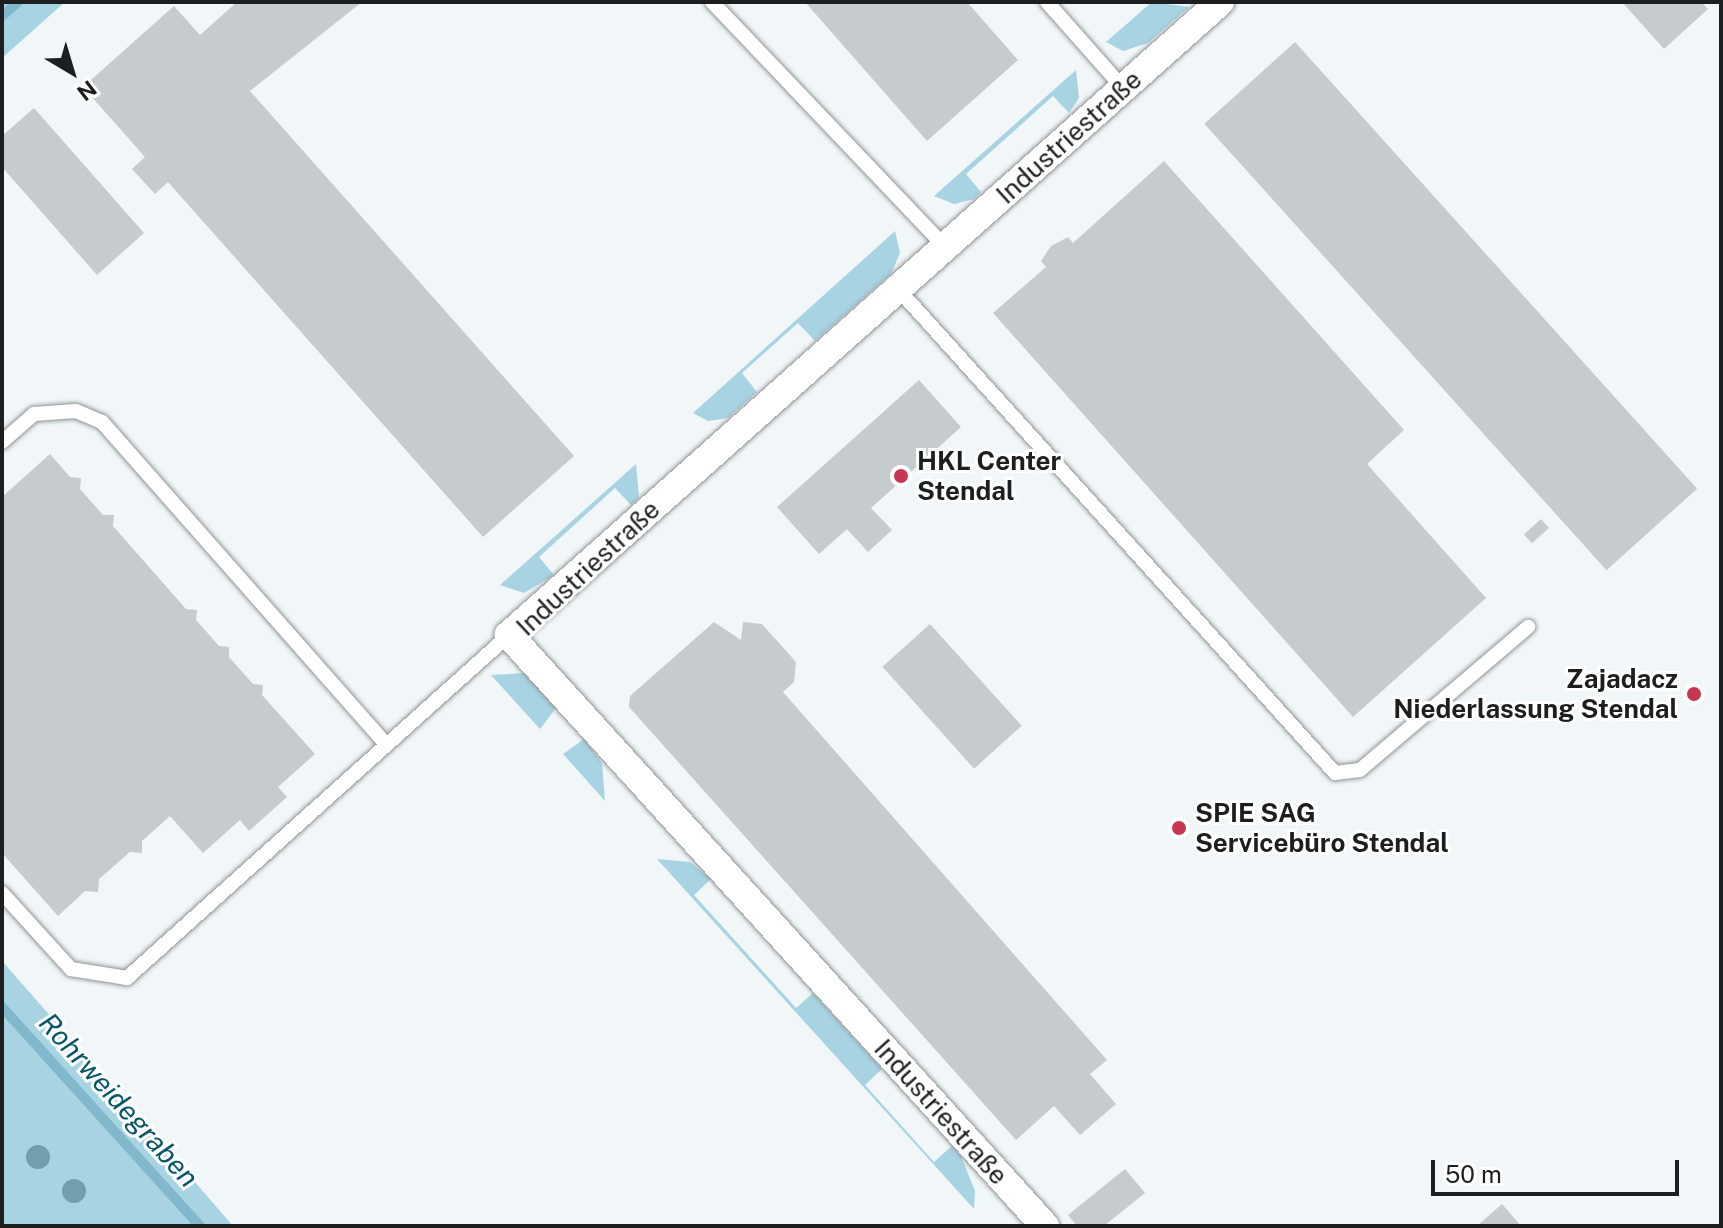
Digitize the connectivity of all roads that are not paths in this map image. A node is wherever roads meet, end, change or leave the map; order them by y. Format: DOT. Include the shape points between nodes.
graph roads {
  1 [pos="712,2"];
  2 [pos="1047,2"];
  3 [pos="1220,2"];
  4 [pos="1123,88"];
  5 [pos="945,247"];
  6 [pos="898,289"];
  7 [pos="2,442"];
  8 [pos="1528,627"];
  9 [pos="509,635"];
  10 [pos="386,744"];
  11 [pos="2,893"];
  12 [pos="1045,1226"];
  1 -- 5 [label="lane"];
  2 -- 4 [label="lane"];
  3 -- 4 [label="street, Industriestraße"];
  4 -- 5 [label="street, Industriestraße"];
  5 -- 6 [label="street, Industriestraße"];
  6 -- 8 [label="lane" via="1335,773 1360,770"];
  6 -- 9 [label="street, Industriestraße"];
  7 -- 10 [label="lane" via="34,414 76,411 102,422"];
  9 -- 10 [label="lane"];
  9 -- 12 [label="street, Industriestraße"];
  10 -- 11 [label="lane" via="127,978 71,969"];
}
